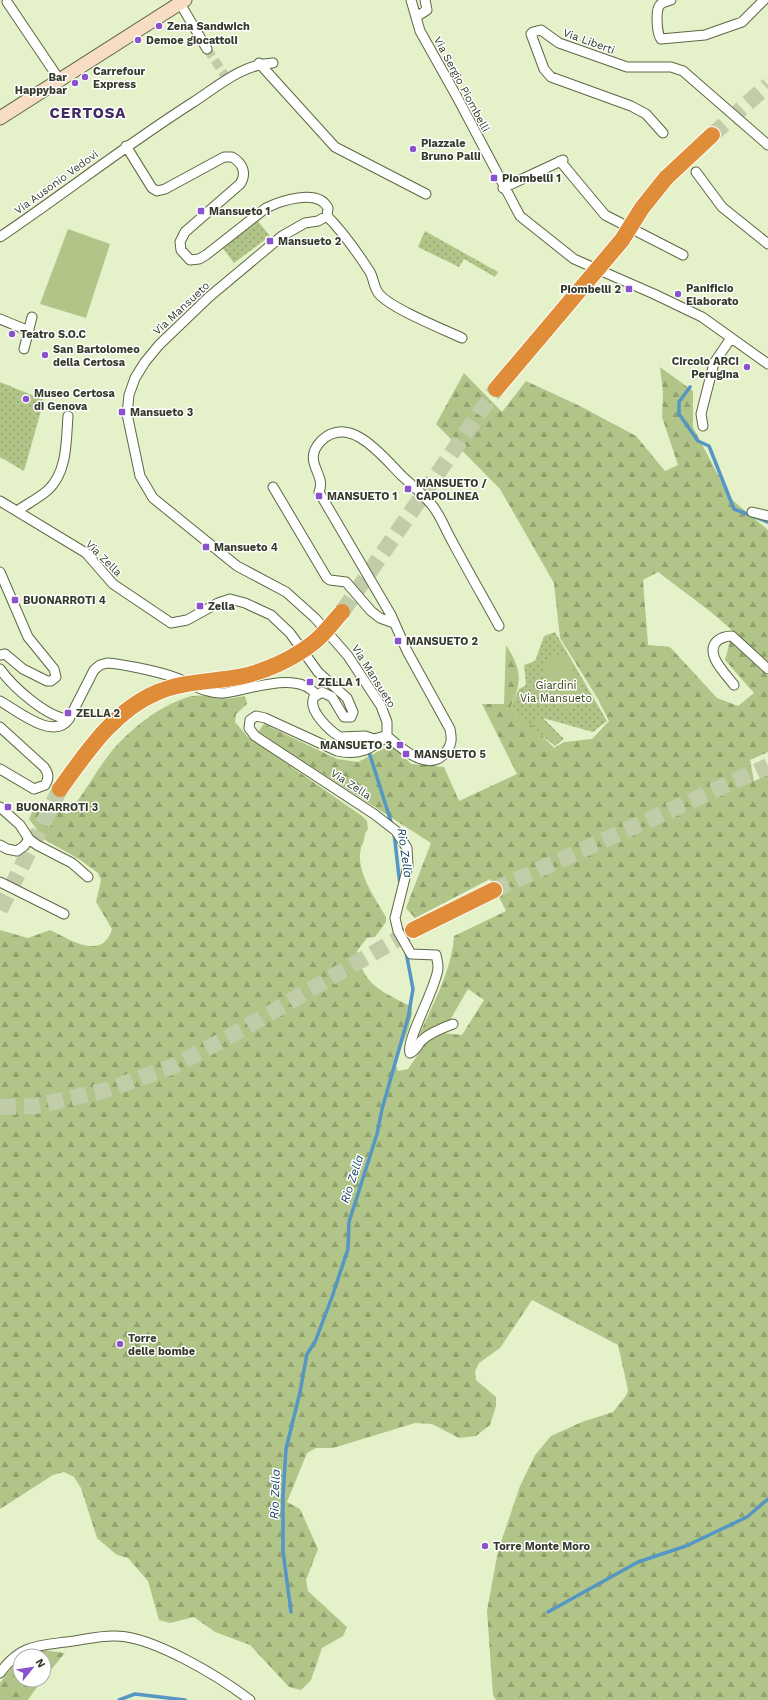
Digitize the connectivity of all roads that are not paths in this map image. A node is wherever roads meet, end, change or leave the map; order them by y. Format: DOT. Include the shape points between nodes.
graph roads {
  1 [pos="411,0"];
  2 [pos="425,0"];
  3 [pos="671,0"];
  4 [pos="764,0"];
  5 [pos="181,1"];
  6 [pos="6,3"];
  7 [pos="416,17"];
  8 [pos="207,48"];
  9 [pos="259,63"];
  10 [pos="272,63"];
  11 [pos="59,79"];
  12 [pos="0,118"];
  13 [pos="663,133"];
  14 [pos="712,135"];
  15 [pos="768,145"];
  16 [pos="126,146"];
  17 [pos="696,172"];
  18 [pos="503,188"];
  19 [pos="426,194"];
  20 [pos="326,216"];
  21 [pos="0,237"];
  22 [pos="768,244"];
  23 [pos="683,255"];
  24 [pos="32,317"];
  25 [pos="0,319"];
  26 [pos="29,331"];
  27 [pos="462,338"];
  28 [pos="731,338"];
  29 [pos="24,349"];
  30 [pos="768,364"];
  31 [pos="496,389"];
  32 [pos="68,416"];
  33 [pos="703,426"];
  34 [pos="273,486"];
  35 [pos="0,501"];
  36 [pos="17,511"];
  37 [pos="752,512"];
  38 [pos="768,516"];
  39 [pos="0,572"];
  40 [pos="342,612"];
  41 [pos="394,623"];
  42 [pos="499,626"];
  43 [pos="0,655"];
  44 [pos="768,669"];
  45 [pos="0,670"];
  46 [pos="734,685"];
  47 [pos="316,694"];
  48 [pos="0,701"];
  49 [pos="69,719"];
  50 [pos="0,727"];
  51 [pos="387,736"];
  52 [pos="0,769"];
  53 [pos="60,790"];
  54 [pos="0,807"];
  55 [pos="29,839"];
  56 [pos="0,845"];
  57 [pos="88,877"];
  58 [pos="0,882"];
  59 [pos="494,890"];
  60 [pos="64,914"];
  61 [pos="413,930"];
  62 [pos="453,1024"];
  63 [pos="0,1673"];
  64 [pos="250,1700"];
  1 -- 7 [label="street, Via Sergio Piombelli"];
  2 -- 7 [label="street" via="427,10"];
  3 -- 4 [label="street" via="662,3 658,8 658,35 661,39 705,35 742,22"];
  5 -- 8 [label="street"];
  5 -- 11 [label="main road"];
  6 -- 11 [label="street"];
  7 -- 18 [label="street, Via Sergio Piombelli" via="420,31 457,96"];
  9 -- 10 [label="street"];
  9 -- 16 [label="street"];
  9 -- 19 [label="street" via="335,147"];
  11 -- 12 [label="main road"];
  13 -- 15 [label="street, Via Liberti" via="646,114 631,106 551,77 544,69 532,32 541,30 559,43 627,67 671,67 683,71"];
  14 -- 31 [label="highway, bridge" via="666,178 642,208 622,240"];
  16 -- 20 [label="street" via="152,188 157,191 224,157 232,157 241,165 244,175 240,184 181,238 181,250 190,260 206,255 275,203 299,198 319,199 328,208"];
  16 -- 21 [label="street, Via Ausonio Vedovi"];
  17 -- 22 [label="street" via="722,207"];
  18 -- 23 [label="street" via="561,160 605,215"];
  18 -- 28 [label="street, Via Sergio Piombelli" via="520,216 574,259 702,317"];
  20 -- 27 [label="street" via="338,227 371,274 373,284 380,295 391,304"];
  20 -- 51 [label="street, Via Mansueto" via="318,221 305,223 282,236 209,297 159,345 135,378 129,395 127,414 140,476 153,498 237,566 286,592 315,618 344,651 381,706 387,722"];
  24 -- 26 [label="street"];
  25 -- 26 [label="street"];
  26 -- 29 [label="street"];
  28 -- 30 [label="street, Via Sergio Piombelli"];
  28 -- 33 [label="street" via="714,363 701,414"];
  32 -- 36 [label="street" via="64,461 58,478 44,494"];
  34 -- 41 [label="street" via="327,578 346,582 371,611 380,618"];
  35 -- 36 [label="street"];
  36 -- 47 [label="street, Via Zella" via="86,553 112,584 171,623 187,620 230,599 271,615 287,630 318,672 347,698 353,710 352,716 344,717 332,697 322,692"];
  37 -- 38 [label="street"];
  39 -- 43 [label="street" via="28,637 54,669 56,677 47,681 23,669 5,654"];
  40 -- 53 [label="highway, bridge" via="314,643 266,669 239,677 181,684 157,692 141,701 107,728"];
  41 -- 42 [label="street" via="319,492 321,484 313,464 313,455 321,441 337,432 348,432 372,446 432,504"];
  41 -- 51 [label="street" via="450,729 452,740 444,755 433,760 422,760"];
  44 -- 46 [label="street" via="732,636 725,636 716,642 713,649 714,657"];
  45 -- 49 [label="street" via="8,681 29,698 57,717"];
  47 -- 49 [label="street, Via Zella" via="310,688 297,684 269,683 223,693 213,692 171,676 107,663 94,670"];
  47 -- 51 [label="street" via="312,699 315,710 326,725 340,737 365,736 374,739"];
  48 -- 49 [label="street" via="46,727 58,728"];
  50 -- 52 [label="street" via="48,771 48,778 45,786 34,789"];
  51 -- 62 [label="street, Via Zella" via="368,750 347,753 265,718 256,716 250,720 249,728 255,736 396,831 407,848 408,866 395,918 398,931 411,954 436,955 438,968 423,1014 411,1038 408,1049 410,1053 421,1041 437,1030"];
  54 -- 55 [label="street" via="20,825"];
  55 -- 56 [label="street" via="17,851"];
  55 -- 57 [label="street" via="72,863"];
  58 -- 60 [label="street"];
  59 -- 61 [label="highway"];
  63 -- 64 [label="street" via="9,1660 26,1648 101,1636 122,1636 160,1647 218,1678"];
}
